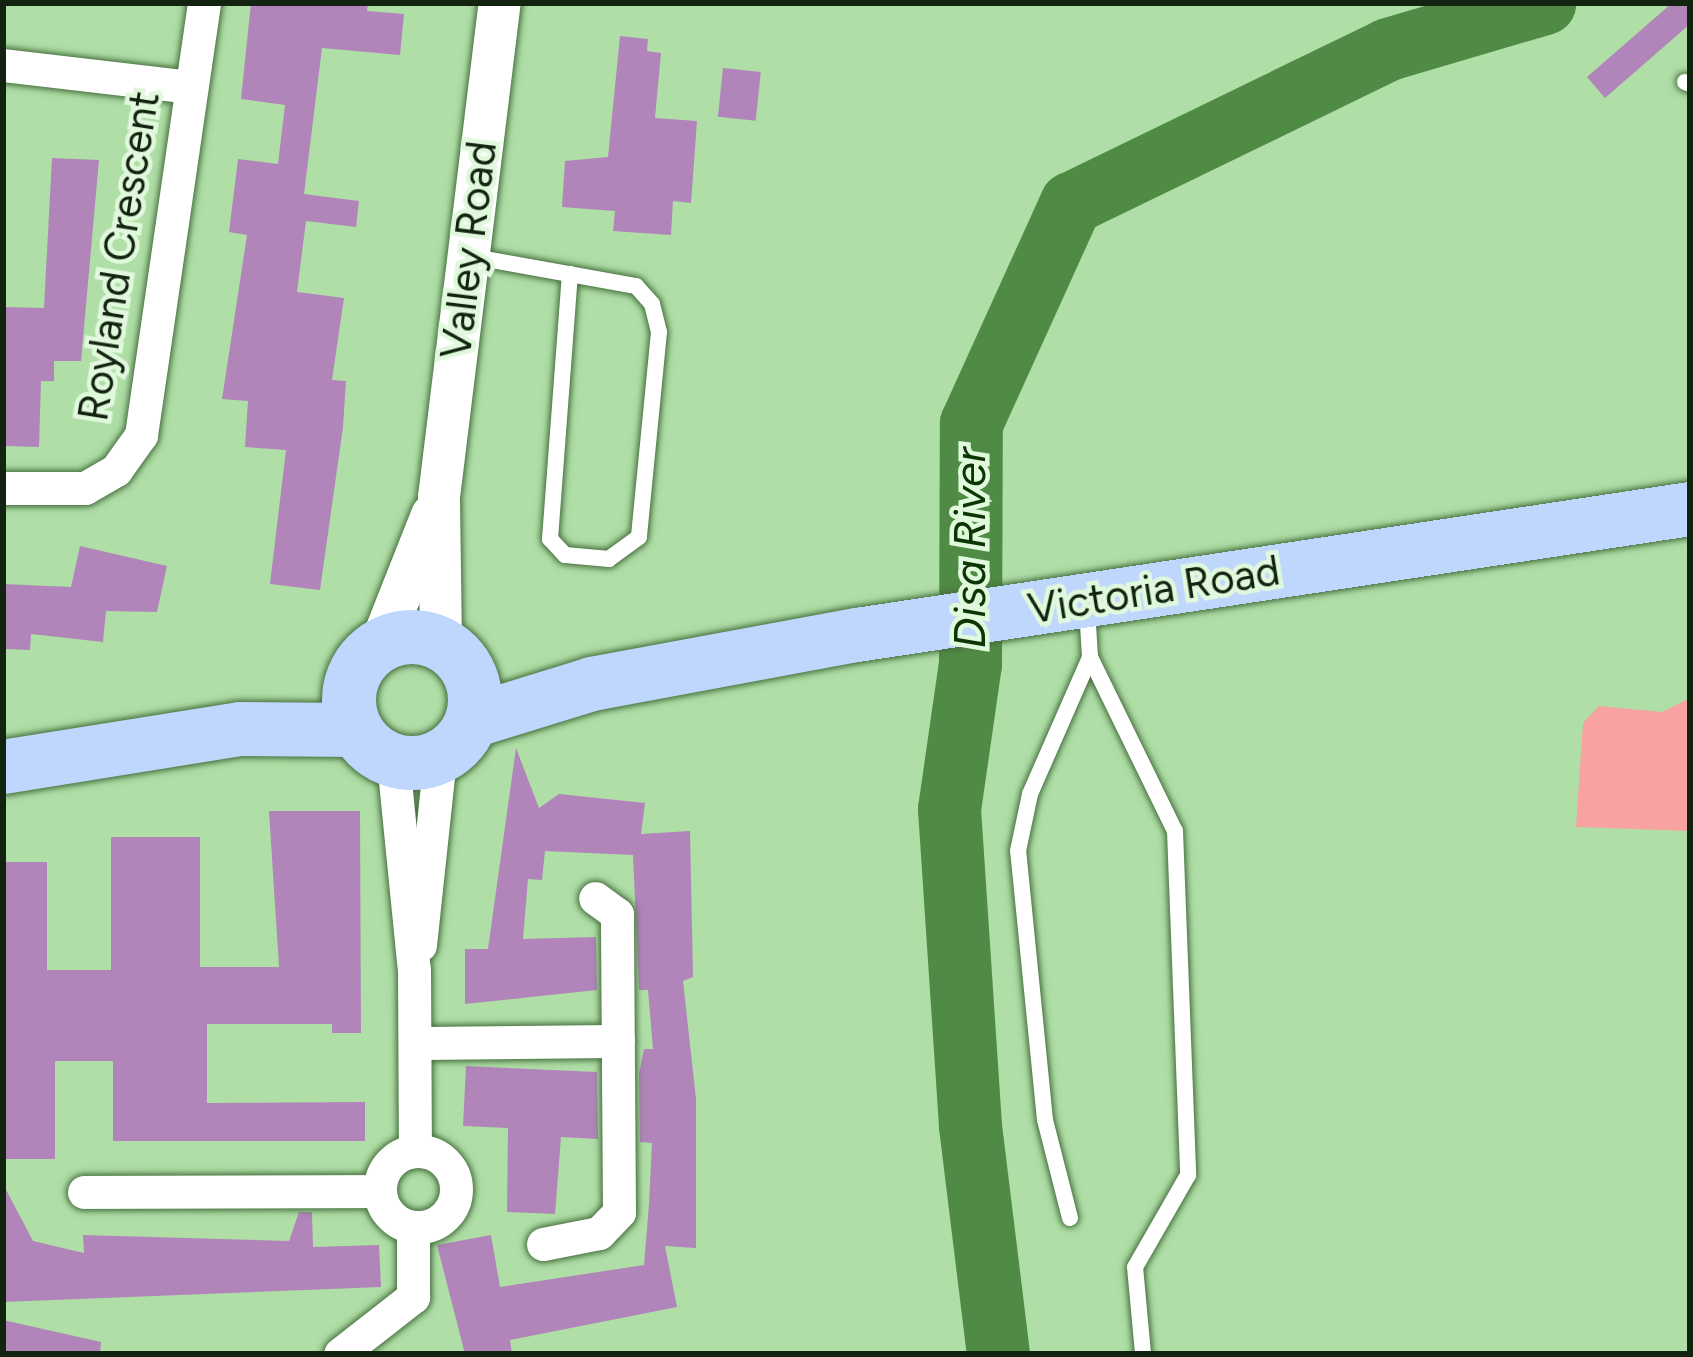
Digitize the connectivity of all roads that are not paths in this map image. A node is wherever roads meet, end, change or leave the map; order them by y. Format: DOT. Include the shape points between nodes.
graph roads {
  1 [pos="204,3"];
  2 [pos="500,3"];
  3 [pos="3,65"];
  4 [pos="191,87"];
  5 [pos="469,256"];
  6 [pos="570,274"];
  7 [pos="3,488"];
  8 [pos="439,497"];
  9 [pos="1690,508"];
  10 [pos="1071,603"];
  11 [pos="450,650"];
  12 [pos="1090,657"];
  13 [pos="368,658"];
  14 [pos="619,678"];
  15 [pos="241,729"];
  16 [pos="415,742"];
  17 [pos="3,767"];
  18 [pos="595,898"];
  19 [pos="414,970"];
  20 [pos="618,1041"];
  21 [pos="415,1042"];
  22 [pos="415,1150"];
  23 [pos="84,1192"];
  24 [pos="380,1192"];
  25 [pos="1070,1218"];
  26 [pos="413,1228"];
  27 [pos="543,1244"];
  28 [pos="340,1354"];
  29 [pos="1143,1354"];
  1 -- 4 [label="street, Royland Crescent"];
  2 -- 5 [label="street, Valley Road"];
  3 -- 4 [label="street"];
  4 -- 7 [label="street, Royland Crescent" via="132,455 85,488"];
  5 -- 6 [label="lane"];
  5 -- 8 [label="street, Valley Road"];
  6 -- 6 [label="lane" via="636,286 658,332 639,537 609,559 565,555 550,539"];
  8 -- 11 [label="street, Valley Road"];
  8 -- 13 [label="street, Valley Road"];
  9 -- 10 [label="main road, Victoria Road"];
  10 -- 12 [label="lane"];
  10 -- 14 [label="main road, Victoria Road"];
  11 -- 13 [label="main road, Victoria Road"];
  11 -- 14 [label="main road, Victoria Road"];
  11 -- 16 [label="main road" via="475,695"];
  12 -- 25 [label="lane" via="1030,794 1018,851 1045,1120"];
  12 -- 29 [label="lane" via="1175,831 1188,1175 1135,1267"];
  13 -- 15 [label="main road, Victoria Road"];
  13 -- 16 [label="main road"];
  14 -- 16 [label="main road, Victoria Road"];
  15 -- 16 [label="main road, Victoria Road"];
  15 -- 17 [label="main road, Victoria Road"];
  16 -- 19 [label="street"];
  16 -- 19 [label="street" via="434,874"];
  18 -- 20 [label="street" via="617,911"];
  19 -- 21 [label="street"];
  20 -- 21 [label="street"];
  20 -- 27 [label="street" via="619,1213 599,1234"];
  21 -- 22 [label="street"];
  22 -- 24 [label="street" via="389,1163"];
  22 -- 26 [label="street" via="440,1158 457,1189 442,1220"];
  23 -- 24 [label="street"];
  24 -- 26 [label="street" via="388,1214"];
  26 -- 28 [label="street" via="413,1297"];
}
